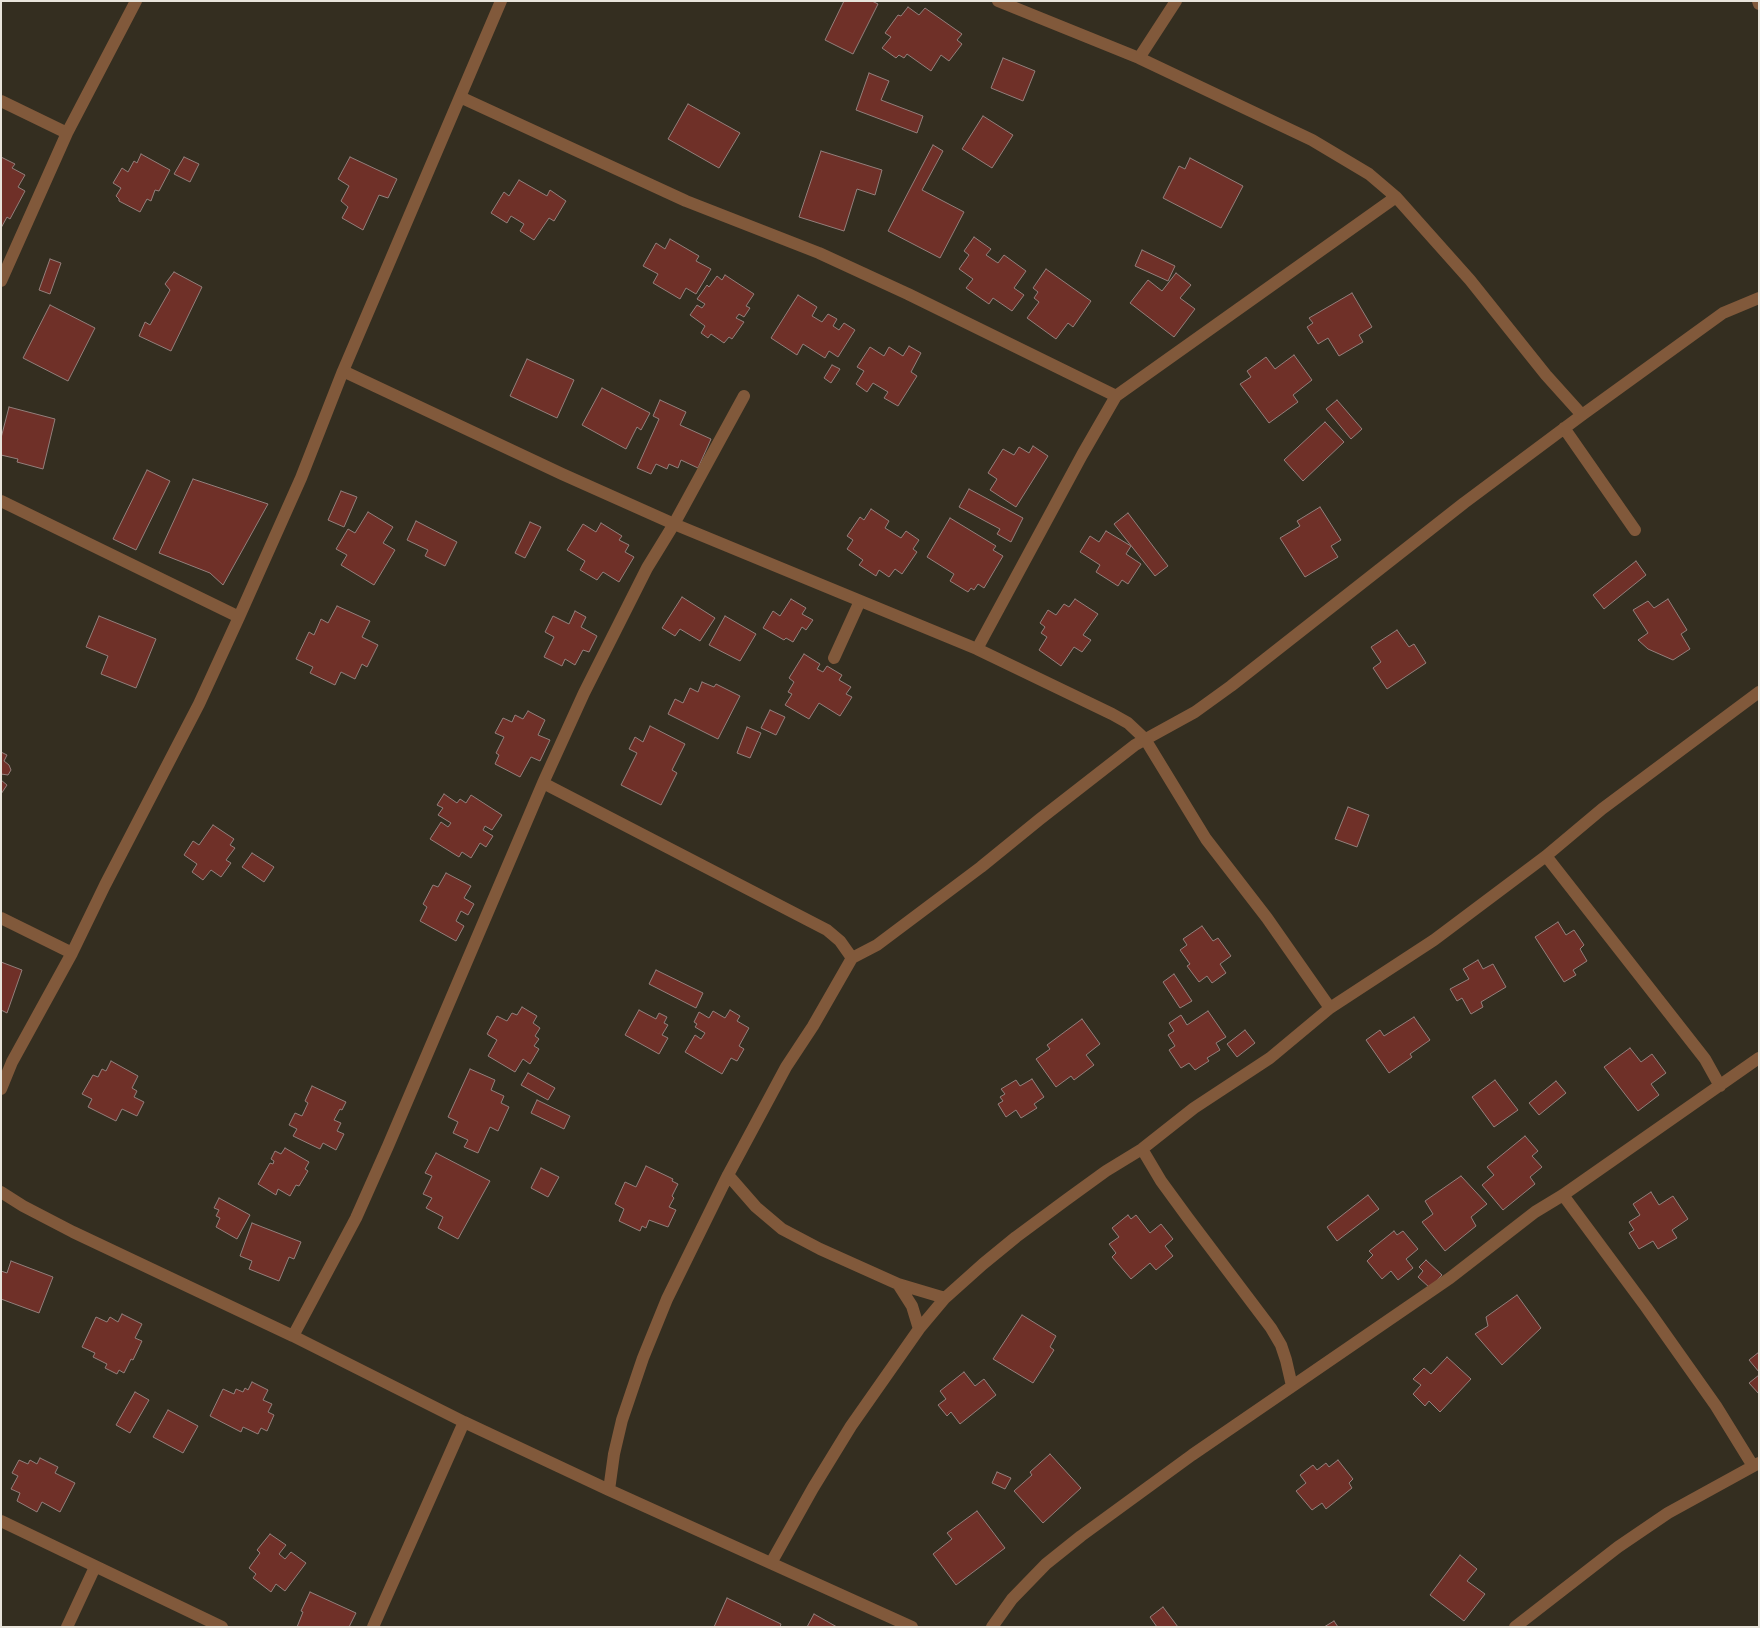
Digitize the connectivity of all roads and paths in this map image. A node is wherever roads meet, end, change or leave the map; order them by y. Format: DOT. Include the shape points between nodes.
graph roads {
  1 [pos="136,1"];
  2 [pos="501,1"];
  3 [pos="998,1"];
  4 [pos="1176,1"];
  5 [pos="1139,58"];
  6 [pos="460,97"];
  7 [pos="1,101"];
  8 [pos="67,133"];
  9 [pos="1396,197"];
  10 [pos="1,282"];
  11 [pos="1759,298"];
  12 [pos="343,371"];
  13 [pos="744,396"];
  14 [pos="1116,396"];
  15 [pos="1582,415"];
  16 [pos="1564,428"];
  17 [pos="1,501"];
  18 [pos="674,524"];
  19 [pos="1635,530"];
  20 [pos="860,601"];
  21 [pos="239,617"];
  22 [pos="978,649"];
  23 [pos="834,658"];
  24 [pos="1759,692"];
  25 [pos="1145,739"];
  26 [pos="543,783"];
  27 [pos="1546,856"];
  28 [pos="1,918"];
  29 [pos="72,953"];
  30 [pos="852,958"];
  31 [pos="1330,1008"];
  32 [pos="1759,1058"];
  33 [pos="1720,1086"];
  34 [pos="1,1089"];
  35 [pos="1142,1149"];
  36 [pos="728,1175"];
  37 [pos="1,1192"];
  38 [pos="1563,1195"];
  39 [pos="898,1284"];
  40 [pos="945,1298"];
  41 [pos="919,1328"];
  42 [pos="293,1336"];
  43 [pos="1292,1386"];
  44 [pos="464,1422"];
  45 [pos="1756,1465"];
  46 [pos="609,1490"];
  47 [pos="1,1521"];
  48 [pos="771,1563"];
  49 [pos="96,1567"];
  50 [pos="67,1627"];
  51 [pos="222,1627"];
  52 [pos="374,1627"];
  53 [pos="912,1627"];
  54 [pos="992,1627"];
  55 [pos="1515,1627"];
  1 -- 8 [label="street"];
  2 -- 6 [label="street"];
  3 -- 5 [label="street"];
  4 -- 5 [label="street"];
  5 -- 9 [label="street" via="1312,140 1369,174"];
  6 -- 12 [label="street"];
  6 -- 14 [label="street" via="686,201 908,294"];
  7 -- 8 [label="street"];
  8 -- 10 [label="street"];
  9 -- 14 [label="street"];
  9 -- 15 [label="street"];
  11 -- 15 [label="street" via="1723,313"];
  12 -- 18 [label="street"];
  12 -- 21 [label="street" via="301,478"];
  13 -- 18 [label="street"];
  14 -- 22 [label="street"];
  15 -- 16 [label="street"];
  16 -- 19 [label="street"];
  16 -- 25 [label="street" via="1231,686 1195,712"];
  17 -- 21 [label="street"];
  18 -- 20 [label="street"];
  18 -- 26 [label="street" via="647,568"];
  20 -- 22 [label="street"];
  20 -- 23 [label="street"];
  21 -- 29 [label="street" via="199,704"];
  22 -- 25 [label="street" via="1112,714"];
  24 -- 27 [label="street" via="1602,809"];
  25 -- 30 [label="street" via="981,868 867,951"];
  25 -- 31 [label="street" via="1206,839"];
  26 -- 30 [label="street" via="827,930"];
  26 -- 42 [label="street" via="356,1218"];
  27 -- 31 [label="street" via="1434,940"];
  27 -- 33 [label="street" via="1705,1059"];
  28 -- 29 [label="street"];
  29 -- 34 [label="street" via="12,1062"];
  30 -- 36 [label="street" via="786,1068"];
  31 -- 35 [label="street" via="1270,1058 1194,1108"];
  32 -- 33 [label="street"];
  33 -- 38 [label="street"];
  35 -- 40 [label="street" via="1106,1171 1016,1237"];
  35 -- 43 [label="street" via="1161,1181 1270,1328 1286,1360"];
  36 -- 39 [label="street" via="756,1207 782,1228"];
  36 -- 46 [label="street" via="667,1299 643,1358 622,1420"];
  37 -- 42 [label="street" via="73,1232"];
  38 -- 43 [label="street" via="1535,1212 1450,1278"];
  38 -- 45 [label="street"];
  39 -- 40 [label="street"];
  39 -- 41 [label="street" via="912,1306"];
  40 -- 41 [label="street"];
  41 -- 48 [label="street" via="851,1426"];
  42 -- 44 [label="street"];
  43 -- 54 [label="street" via="1046,1564 1012,1599"];
  44 -- 46 [label="street"];
  44 -- 52 [label="street"];
  45 -- 55 [label="street" via="1668,1513 1618,1547"];
  46 -- 48 [label="street"];
  47 -- 49 [label="street"];
  48 -- 53 [label="street"];
  49 -- 50 [label="street"];
  49 -- 51 [label="street"];
}
